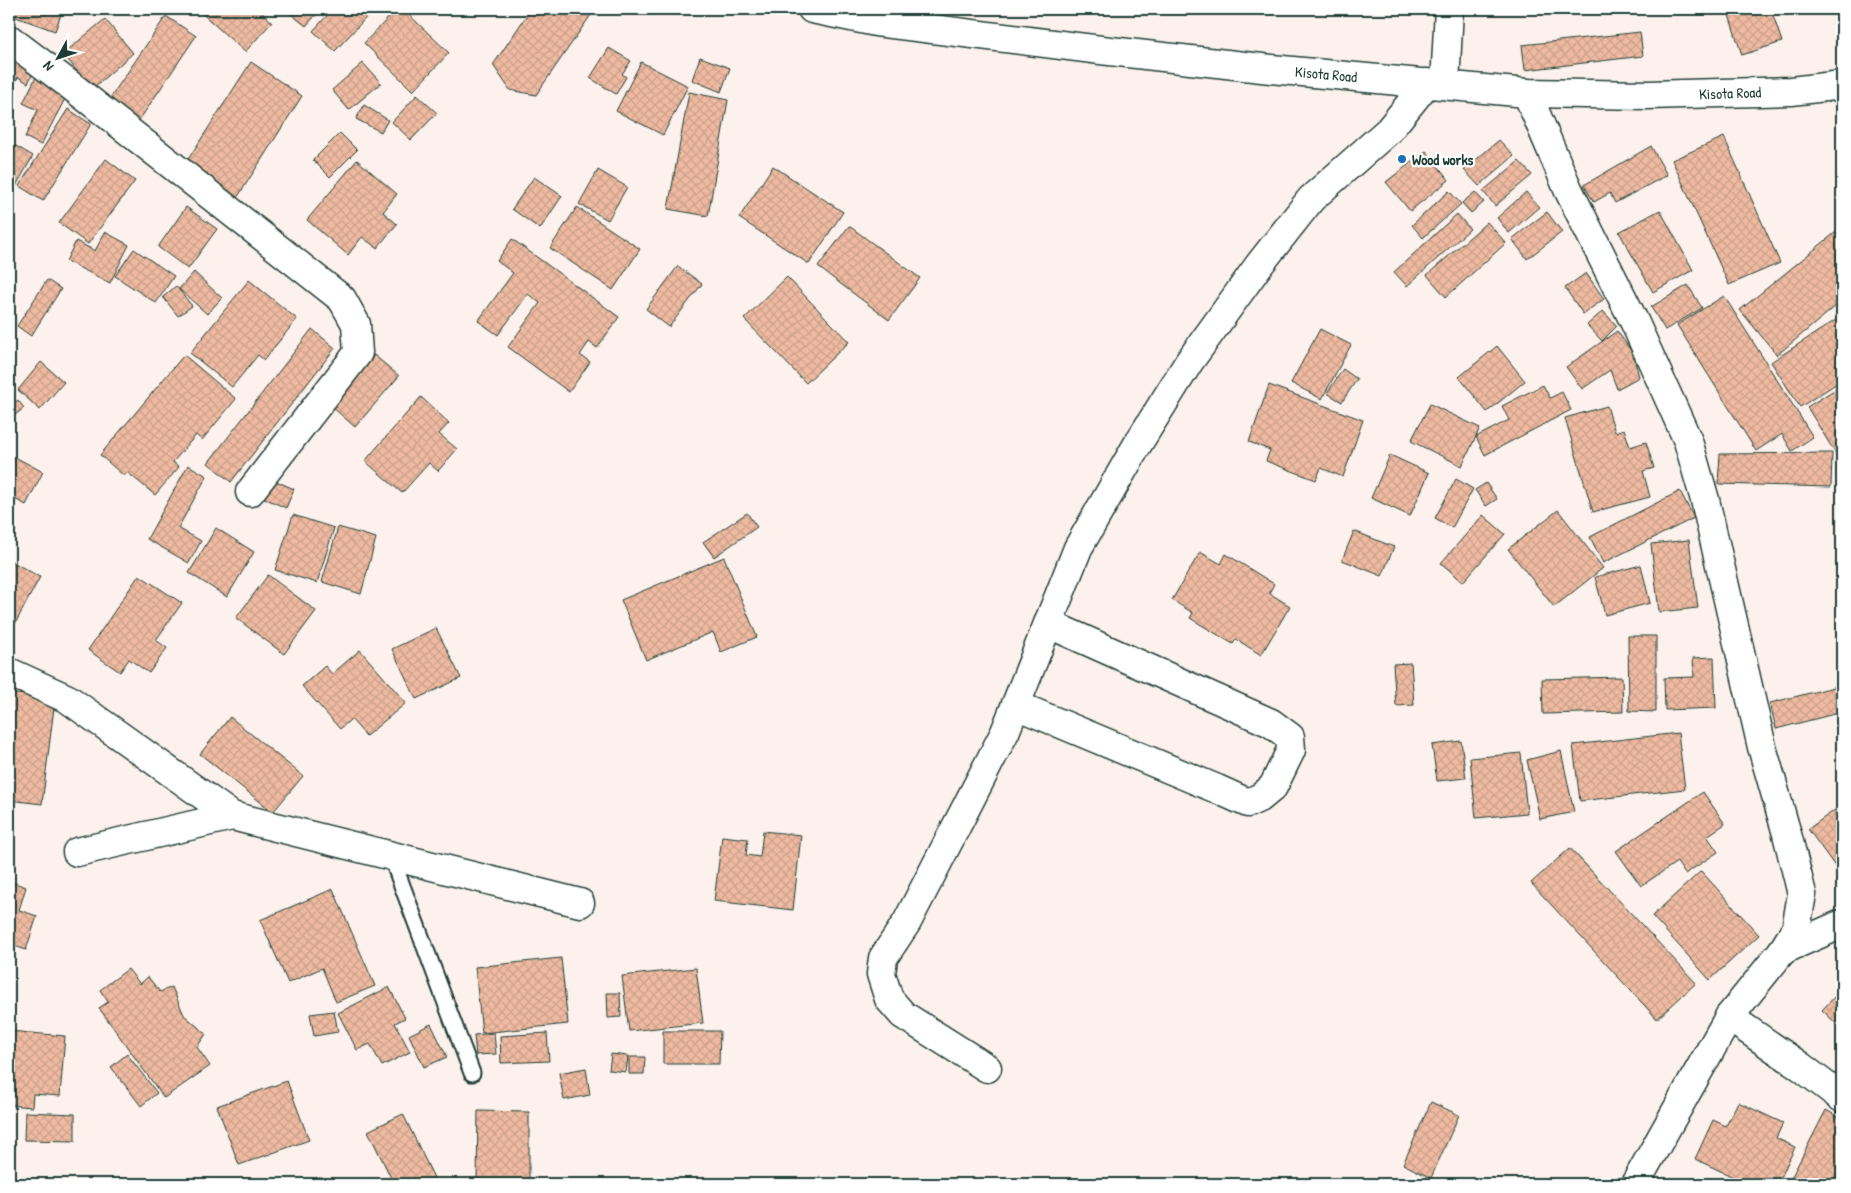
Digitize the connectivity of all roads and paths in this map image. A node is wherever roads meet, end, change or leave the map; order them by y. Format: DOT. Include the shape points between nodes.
graph roads {
  1 [pos="812,9"];
  2 [pos="1449,9"];
  3 [pos="9,40"];
  4 [pos="1436,83"];
  5 [pos="1842,85"];
  6 [pos="1527,93"];
  7 [pos="250,492"];
  8 [pos="1049,624"];
  9 [pos="9,672"];
  10 [pos="1016,705"];
  11 [pos="232,816"];
  12 [pos="77,852"];
  13 [pos="391,856"];
  14 [pos="580,903"];
  15 [pos="1842,924"];
  16 [pos="1783,950"];
  17 [pos="1729,1016"];
  18 [pos="987,1068"];
  19 [pos="472,1073"];
  20 [pos="1842,1098"];
  21 [pos="1635,1184"];
  1 -- 4 [label="street, Kisota Road" via="876,22 1101,50"];
  2 -- 4 [label="street"];
  3 -- 7 [label="street" via="342,299 356,324 358,352"];
  4 -- 6 [label="street, Kisota Road"];
  4 -- 8 [label="street" via="1311,199 1189,362 1078,548"];
  5 -- 6 [label="street, Kisota Road" via="1791,91 1647,95"];
  6 -- 16 [label="street" via="1568,189 1634,322 1690,450 1705,500 1762,746 1802,894 1796,929"];
  8 -- 10 [label="street"];
  8 -- 10 [label="street" via="1271,723 1290,737 1291,750 1272,787 1248,804"];
  9 -- 11 [label="street" via="68,699"];
  10 -- 18 [label="street" via="907,922 883,958 881,974 889,999 903,1015"];
  11 -- 12 [label="street"];
  11 -- 13 [label="street"];
  13 -- 14 [label="street"];
  13 -- 19 [label="lane"];
  15 -- 16 [label="street"];
  16 -- 17 [label="street"];
  17 -- 20 [label="street"];
  17 -- 21 [label="street"];
}
